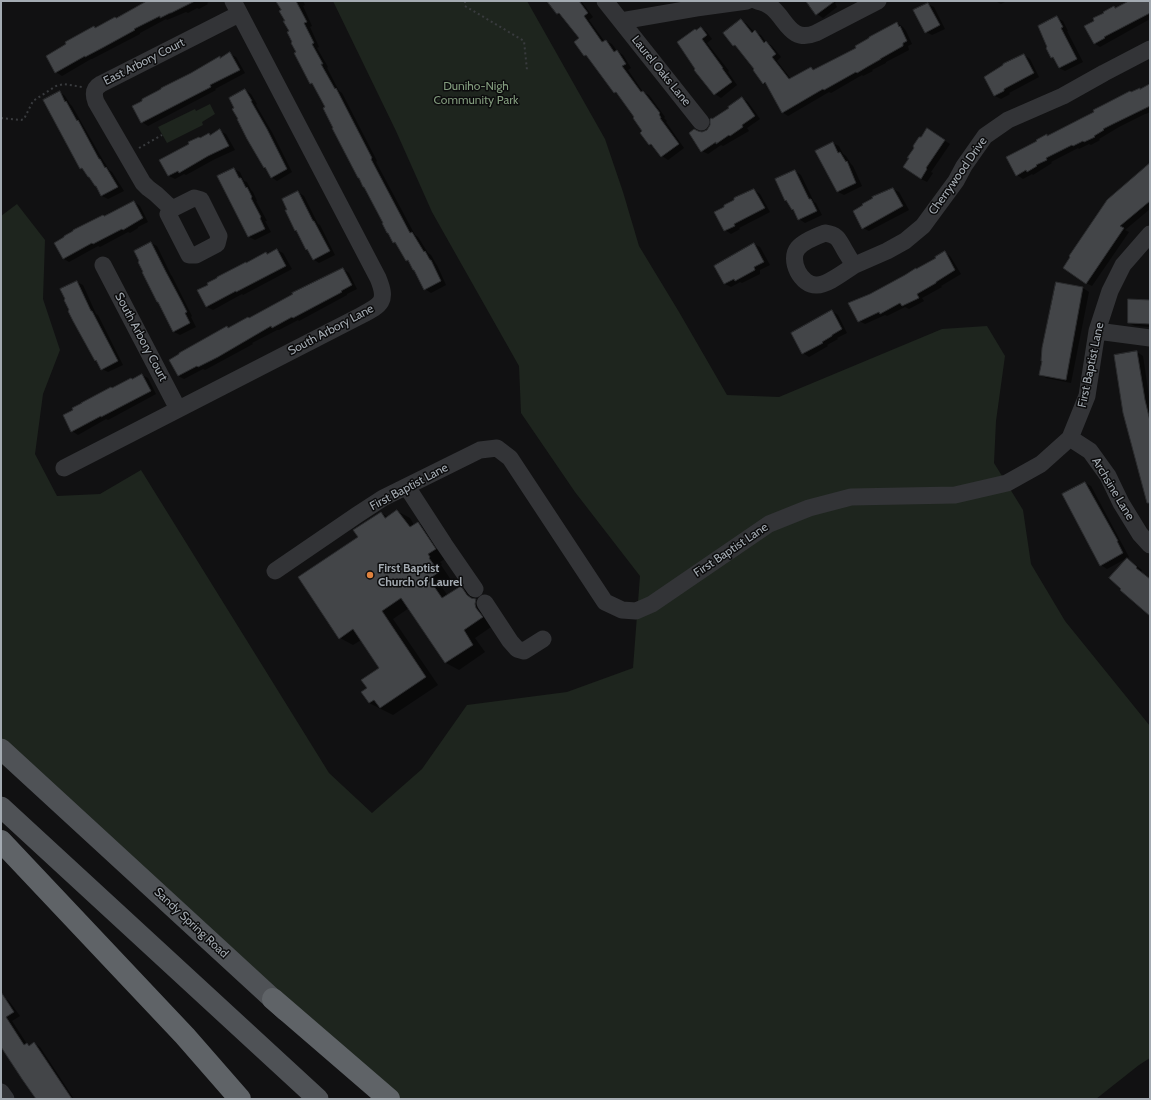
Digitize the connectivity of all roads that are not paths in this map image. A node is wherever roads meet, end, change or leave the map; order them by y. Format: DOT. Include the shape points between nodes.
graph roads {
  1 [pos="605,1"];
  2 [pos="747,1"];
  3 [pos="757,1"];
  4 [pos="878,1"];
  5 [pos="236,8"];
  6 [pos="621,21"];
  7 [pos="1150,49"];
  8 [pos="701,122"];
  9 [pos="172,209"];
  10 [pos="1149,236"];
  11 [pos="103,265"];
  12 [pos="855,265"];
  13 [pos="1097,331"];
  14 [pos="1149,342"];
  15 [pos="178,409"];
  16 [pos="1070,438"];
  17 [pos="64,468"];
  18 [pos="407,487"];
  19 [pos="1150,545"];
  20 [pos="275,571"];
  21 [pos="475,589"];
  22 [pos="485,603"];
  23 [pos="543,639"];
  24 [pos="1,749"];
  25 [pos="1,807"];
  26 [pos="1,841"];
  27 [pos="273,999"];
  28 [pos="1,1092"];
  29 [pos="6,1099"];
  30 [pos="240,1099"];
  31 [pos="318,1099"];
  32 [pos="380,1099"];
  33 [pos="389,1099"];
  1 -- 6 [label="street, Laurel Oaks Lane"];
  2 -- 6 [label="street, Laurel Oaks Lane"];
  3 -- 4 [label="street" via="772,7 791,30 809,36"];
  5 -- 9 [label="street, East Arbory Court" via="95,89 96,102 143,183"];
  5 -- 15 [label="street, South Arbory Lane" via="378,278 382,298 378,306 360,316"];
  6 -- 8 [label="street, Laurel Oaks Lane"];
  7 -- 12 [label="street, Cherrywood Drive" via="1063,96 1008,120 985,136 923,226 888,251"];
  10 -- 13 [label="street, First Baptist Lane" via="1123,265 1110,291"];
  11 -- 15 [label="street, South Arbory Court"];
  13 -- 14 [label="street"];
  13 -- 16 [label="street, First Baptist Lane" via="1087,396"];
  15 -- 17 [label="street, South Arbory Lane"];
  16 -- 18 [label="street, First Baptist Lane" via="1041,464 1007,483 955,495 851,497 802,510 770,524 652,604 636,611 622,610 605,602 510,458 497,448 480,450"];
  16 -- 19 [label="street, Archsine Lane" via="1090,452 1108,476 1121,503"];
  18 -- 20 [label="street, First Baptist Lane" via="384,498"];
  18 -- 21 [label="street"];
  22 -- 23 [label="street" via="517,649 524,651"];
  24 -- 27 [label="main road, Sandy Spring Road"];
  25 -- 31 [label="main road"];
  26 -- 30 [label="highway" via="180,1030"];
  27 -- 32 [label="main road, Sandy Spring Road"];
  27 -- 33 [label="highway"];
  28 -- 29 [label="street"];
}
